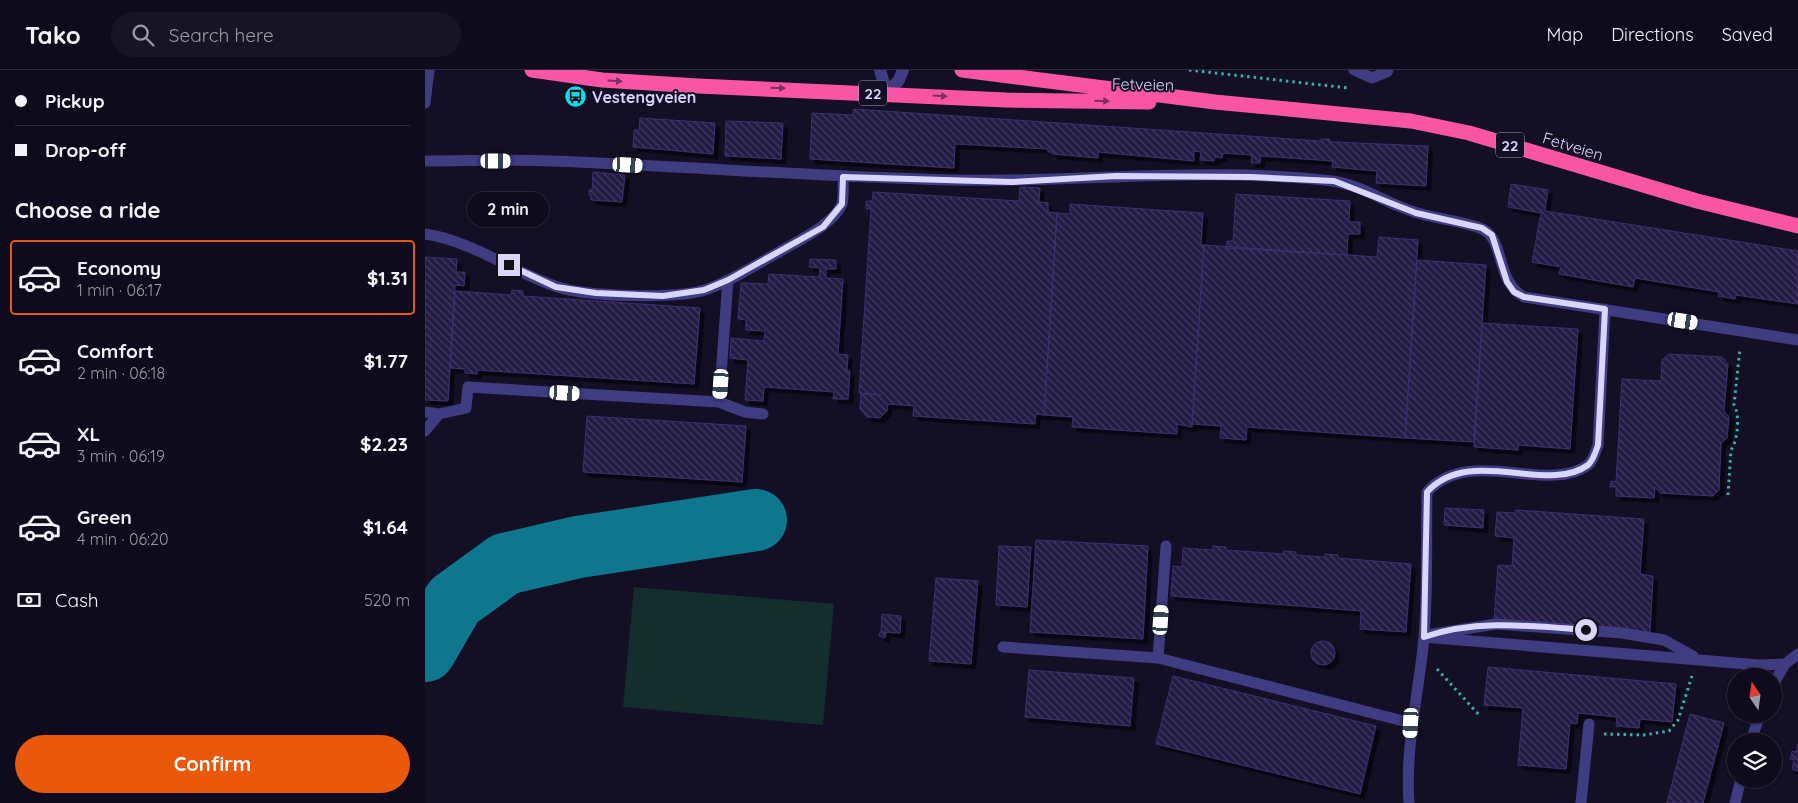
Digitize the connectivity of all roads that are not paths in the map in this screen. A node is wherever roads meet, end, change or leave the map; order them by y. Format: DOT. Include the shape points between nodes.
graph roads {
  1 [pos="429,70"];
  2 [pos="532,70"];
  3 [pos="880,70"];
  4 [pos="903,70"];
  5 [pos="962,70"];
  6 [pos="1388,70"];
  7 [pos="1352,75"];
  8 [pos="887,94"];
  9 [pos="1215,102"];
  10 [pos="425,103"];
  11 [pos="425,161"];
  12 [pos="843,177"];
  13 [pos="1798,226"];
  14 [pos="425,234"];
  15 [pos="728,280"];
  16 [pos="1605,309"];
  17 [pos="1798,340"];
  18 [pos="719,402"];
  19 [pos="425,412"];
  20 [pos="439,414"];
  21 [pos="763,414"];
  22 [pos="425,432"];
  23 [pos="1167,546"];
  24 [pos="1424,637"];
  25 [pos="1003,647"];
  26 [pos="1798,654"];
  27 [pos="1158,658"];
  28 [pos="1697,659"];
  29 [pos="1785,664"];
  30 [pos="1783,668"];
  31 [pos="1411,723"];
  32 [pos="1588,729"];
  33 [pos="1739,788"];
  34 [pos="1409,803"];
  35 [pos="1581,803"];
  36 [pos="1735,803"];
  1 -- 10 [label="lane"];
  2 -- 8 [label="highway, Fetveien / 22, one-way" via="602,80"];
  3 -- 8 [label="street"];
  4 -- 8 [label="street"];
  5 -- 9 [label="highway, Fetveien / 22"];
  6 -- 7 [label="lane" via="1372,78"];
  8 -- 9 [label="highway, Fetveien / 22, one-way" via="1006,100"];
  9 -- 13 [label="highway, Fetveien / 22" via="1411,121 1469,133 1697,201"];
  11 -- 12 [label="lane" via="550,161"];
  12 -- 15 [label="lane" via="842,204 823,227"];
  12 -- 16 [label="lane" via="1012,182 1116,176 1241,176 1334,181 1416,213 1482,228 1492,235 1507,282 1514,292 1524,297"];
  14 -- 15 [label="lane" via="478,250 556,287 596,293 663,296 704,290"];
  15 -- 18 [label="lane"];
  16 -- 17 [label="lane"];
  16 -- 24 [label="lane" via="1598,445 1589,464 1568,475 1477,471 1453,475 1437,481 1423,492"];
  18 -- 20 [label="lane" via="468,387 467,408"];
  18 -- 21 [label="lane" via="745,412"];
  19 -- 20 [label="lane"];
  20 -- 22 [label="lane"];
  23 -- 27 [label="lane"];
  24 -- 28 [label="lane"];
  24 -- 28 [label="lane" via="1497,624 1622,633 1664,640"];
  24 -- 31 [label="lane"];
  25 -- 27 [label="lane"];
  26 -- 29 [label="lane"];
  27 -- 31 [label="lane"];
  28 -- 29 [label="lane"];
  29 -- 30 [label="lane"];
  31 -- 34 [label="lane" via="1407,780"];
  32 -- 35 [label="lane"];
  33 -- 36 [label="lane"];
}
